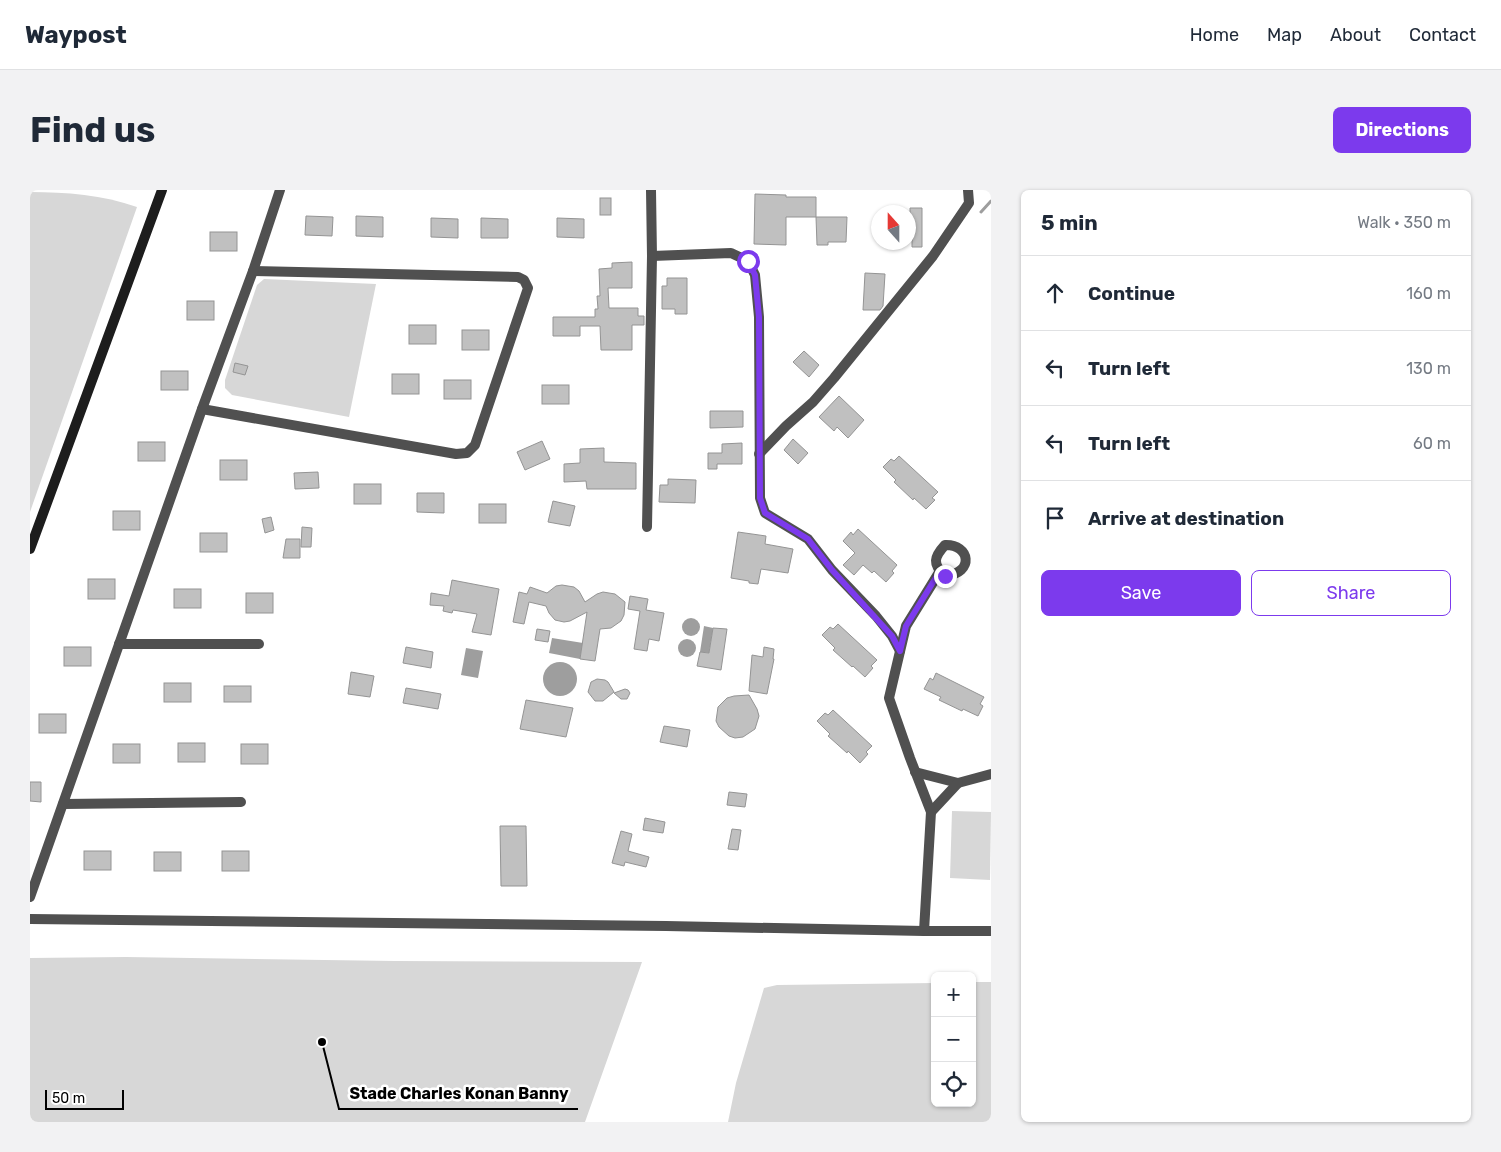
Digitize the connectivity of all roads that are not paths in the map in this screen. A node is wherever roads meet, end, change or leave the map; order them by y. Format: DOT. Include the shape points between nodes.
graph roads {
  1 [pos="162,190"];
  2 [pos="280,190"];
  3 [pos="651,190"];
  4 [pos="968,190"];
  5 [pos="652,256"];
  6 [pos="253,271"];
  7 [pos="202,409"];
  8 [pos="759,454"];
  9 [pos="647,527"];
  10 [pos="30,548"];
  11 [pos="940,571"];
  12 [pos="119,644"];
  13 [pos="259,644"];
  14 [pos="900,651"];
  15 [pos="915,772"];
  16 [pos="991,774"];
  17 [pos="958,783"];
  18 [pos="241,802"];
  19 [pos="63,804"];
  20 [pos="931,812"];
  21 [pos="30,897"];
  22 [pos="30,919"];
  23 [pos="991,930"];
  24 [pos="924,931"];
  1 -- 10 [label="street"];
  2 -- 6 [label="street"];
  3 -- 5 [label="street"];
  4 -- 8 [label="street" via="969,203 933,256 813,402"];
  5 -- 8 [label="street" via="731,253 748,261 755,275 759,317"];
  5 -- 9 [label="street"];
  6 -- 7 [label="street"];
  6 -- 7 [label="street" via="518,277 528,288 474,445 468,453 456,454"];
  7 -- 12 [label="street"];
  8 -- 14 [label="street" via="760,498 765,513 808,539 886,629"];
  11 -- 14 [label="street" via="906,626"];
  12 -- 13 [label="street"];
  12 -- 19 [label="street"];
  14 -- 15 [label="street" via="889,698"];
  15 -- 17 [label="street"];
  15 -- 20 [label="street"];
  16 -- 17 [label="street"];
  17 -- 20 [label="street"];
  18 -- 19 [label="street"];
  19 -- 21 [label="street"];
  20 -- 24 [label="street"];
  22 -- 24 [label="street"];
  23 -- 24 [label="street"];
}
